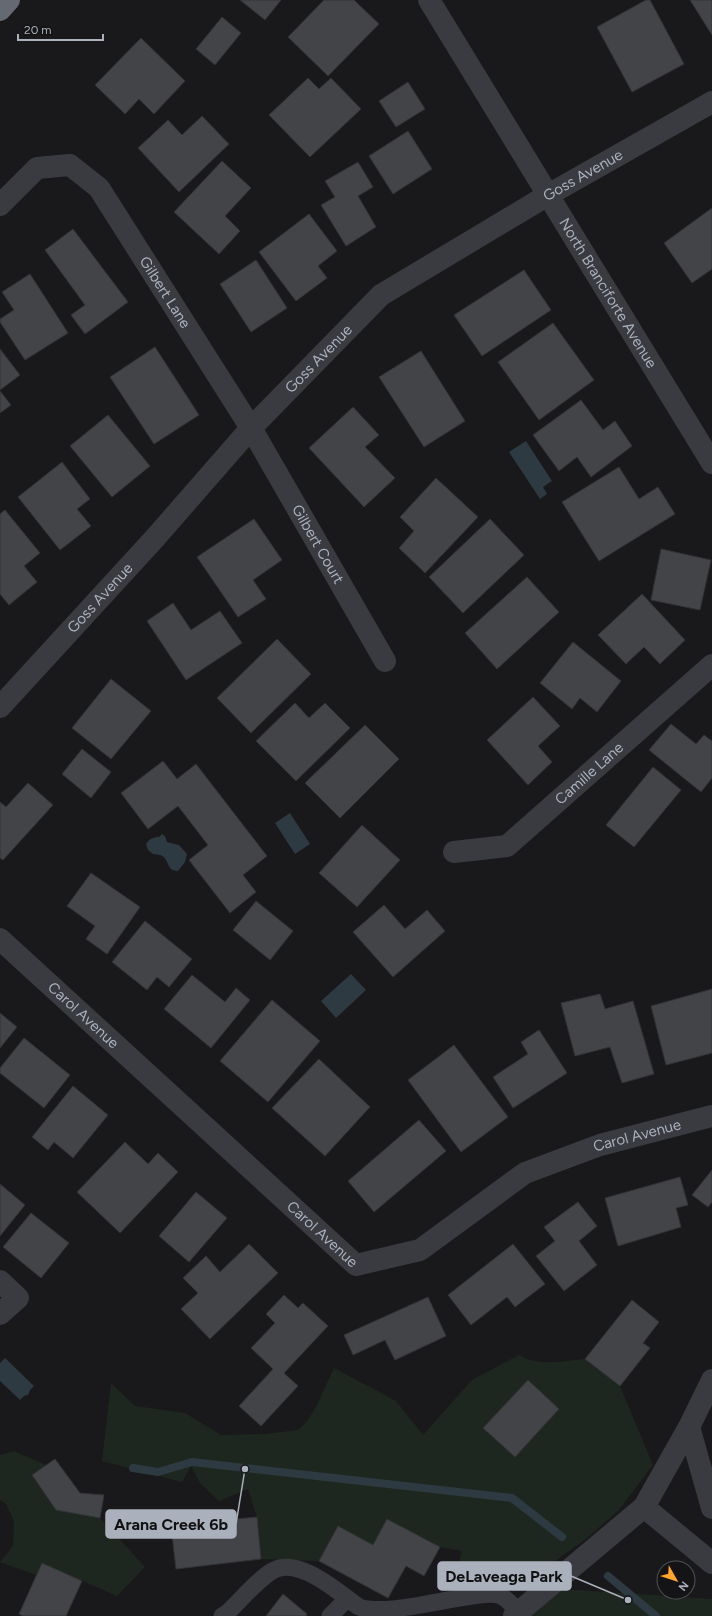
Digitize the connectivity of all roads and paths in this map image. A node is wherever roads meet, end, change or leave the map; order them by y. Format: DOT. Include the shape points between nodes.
graph roads {
  1 [pos="9,0"];
  2 [pos="429,0"];
  3 [pos="0,10"];
  4 [pos="712,102"];
  5 [pos="548,195"];
  6 [pos="0,205"];
  7 [pos="251,428"];
  8 [pos="712,463"];
  9 [pos="385,661"];
  10 [pos="712,665"];
  11 [pos="0,707"];
  12 [pos="454,852"];
  13 [pos="0,939"];
  14 [pos="712,1116"];
  15 [pos="0,1282"];
  16 [pos="0,1314"];
  17 [pos="712,1380"];
  18 [pos="689,1427"];
  19 [pos="644,1507"];
  20 [pos="712,1508"];
  21 [pos="712,1562"];
  22 [pos="347,1599"];
  23 [pos="516,1614"];
  24 [pos="222,1616"];
  25 [pos="330,1616"];
  1 -- 3 [label="highway"];
  2 -- 5 [label="street, North Branciforte Avenue"];
  4 -- 5 [label="street, Goss Avenue"];
  5 -- 7 [label="street, Goss Avenue" via="381,294"];
  5 -- 8 [label="street, North Branciforte Avenue"];
  6 -- 7 [label="street, Gilbert Lane" via="38,168 70,165 99,188"];
  7 -- 9 [label="street, Gilbert Court"];
  7 -- 11 [label="street, Goss Avenue" via="155,538"];
  10 -- 12 [label="street, Camille Lane" via="507,846"];
  13 -- 14 [label="street, Carol Avenue" via="356,1265 420,1250 526,1173 600,1145"];
  15 -- 16 [label="street" via="18,1298"];
  17 -- 18 [label="street"];
  18 -- 19 [label="street"];
  18 -- 20 [label="street"];
  19 -- 21 [label="street"];
  19 -- 23 [label="street"];
  22 -- 23 [label="lane" via="367,1610 379,1610 451,1598 495,1594 506,1598"];
  22 -- 24 [label="lane" via="316,1576 290,1567 281,1567 258,1581"];
  22 -- 25 [label="lane"];
}
